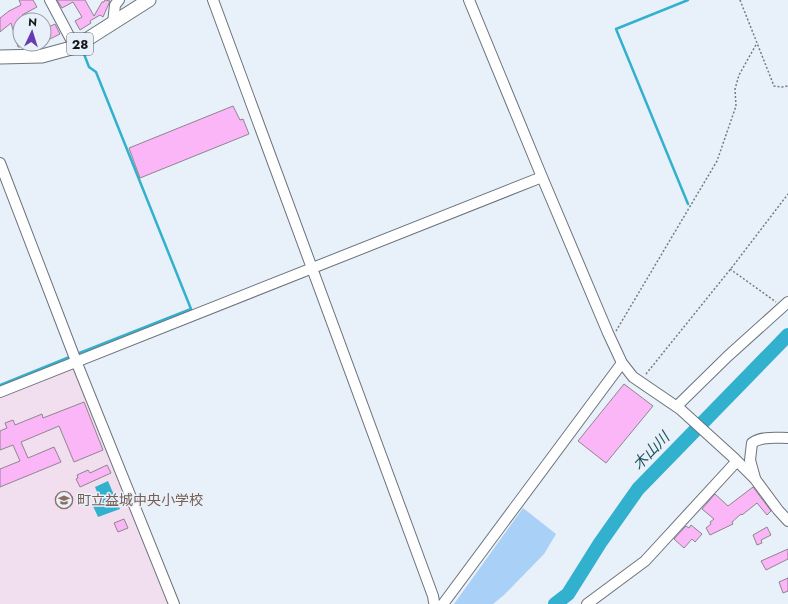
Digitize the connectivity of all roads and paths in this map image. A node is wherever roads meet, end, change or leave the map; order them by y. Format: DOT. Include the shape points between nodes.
graph roads {
  1 [pos="50,0"];
  2 [pos="118,0"];
  3 [pos="149,0"];
  4 [pos="213,0"];
  5 [pos="469,0"];
  6 [pos="740,0"];
  7 [pos="113,23"];
  8 [pos="757,43"];
  9 [pos="75,47"];
  10 [pos="0,57"];
  11 [pos="788,86"];
  12 [pos="0,163"];
  13 [pos="542,177"];
  14 [pos="788,194"];
  15 [pos="312,268"];
  16 [pos="730,269"];
  17 [pos="785,304"];
  18 [pos="611,340"];
  19 [pos="76,361"];
  20 [pos="622,363"];
  21 [pos="640,382"];
  22 [pos="0,392"];
  23 [pos="678,408"];
  24 [pos="788,438"];
  25 [pos="736,460"];
  26 [pos="755,479"];
  27 [pos="788,521"];
  28 [pos="435,603"];
  29 [pos="174,604"];
  30 [pos="587,604"];
  1 -- 9 [label="street"];
  2 -- 7 [label="street"];
  3 -- 7 [label="main road, 28"];
  4 -- 15 [label="street"];
  5 -- 13 [label="street"];
  6 -- 8 [label="path"];
  7 -- 9 [label="main road, 28"];
  8 -- 11 [label="path" via="774,86"];
  8 -- 18 [label="path" via="739,75 735,89 736,106 717,161"];
  9 -- 10 [label="main road, 28" via="42,56"];
  12 -- 19 [label="street"];
  13 -- 15 [label="street"];
  13 -- 18 [label="street"];
  14 -- 16 [label="path"];
  15 -- 19 [label="street"];
  15 -- 28 [label="street"];
  16 -- 17 [label="path"];
  16 -- 21 [label="path"];
  17 -- 23 [label="street"];
  18 -- 20 [label="street"];
  19 -- 22 [label="street"];
  19 -- 29 [label="street"];
  20 -- 21 [label="street"];
  20 -- 28 [label="street"];
  21 -- 23 [label="street"];
  23 -- 25 [label="street"];
  24 -- 26 [label="street" via="765,438 752,443 750,460"];
  25 -- 26 [label="street"];
  25 -- 30 [label="street" via="645,561"];
  26 -- 27 [label="street"];
}
